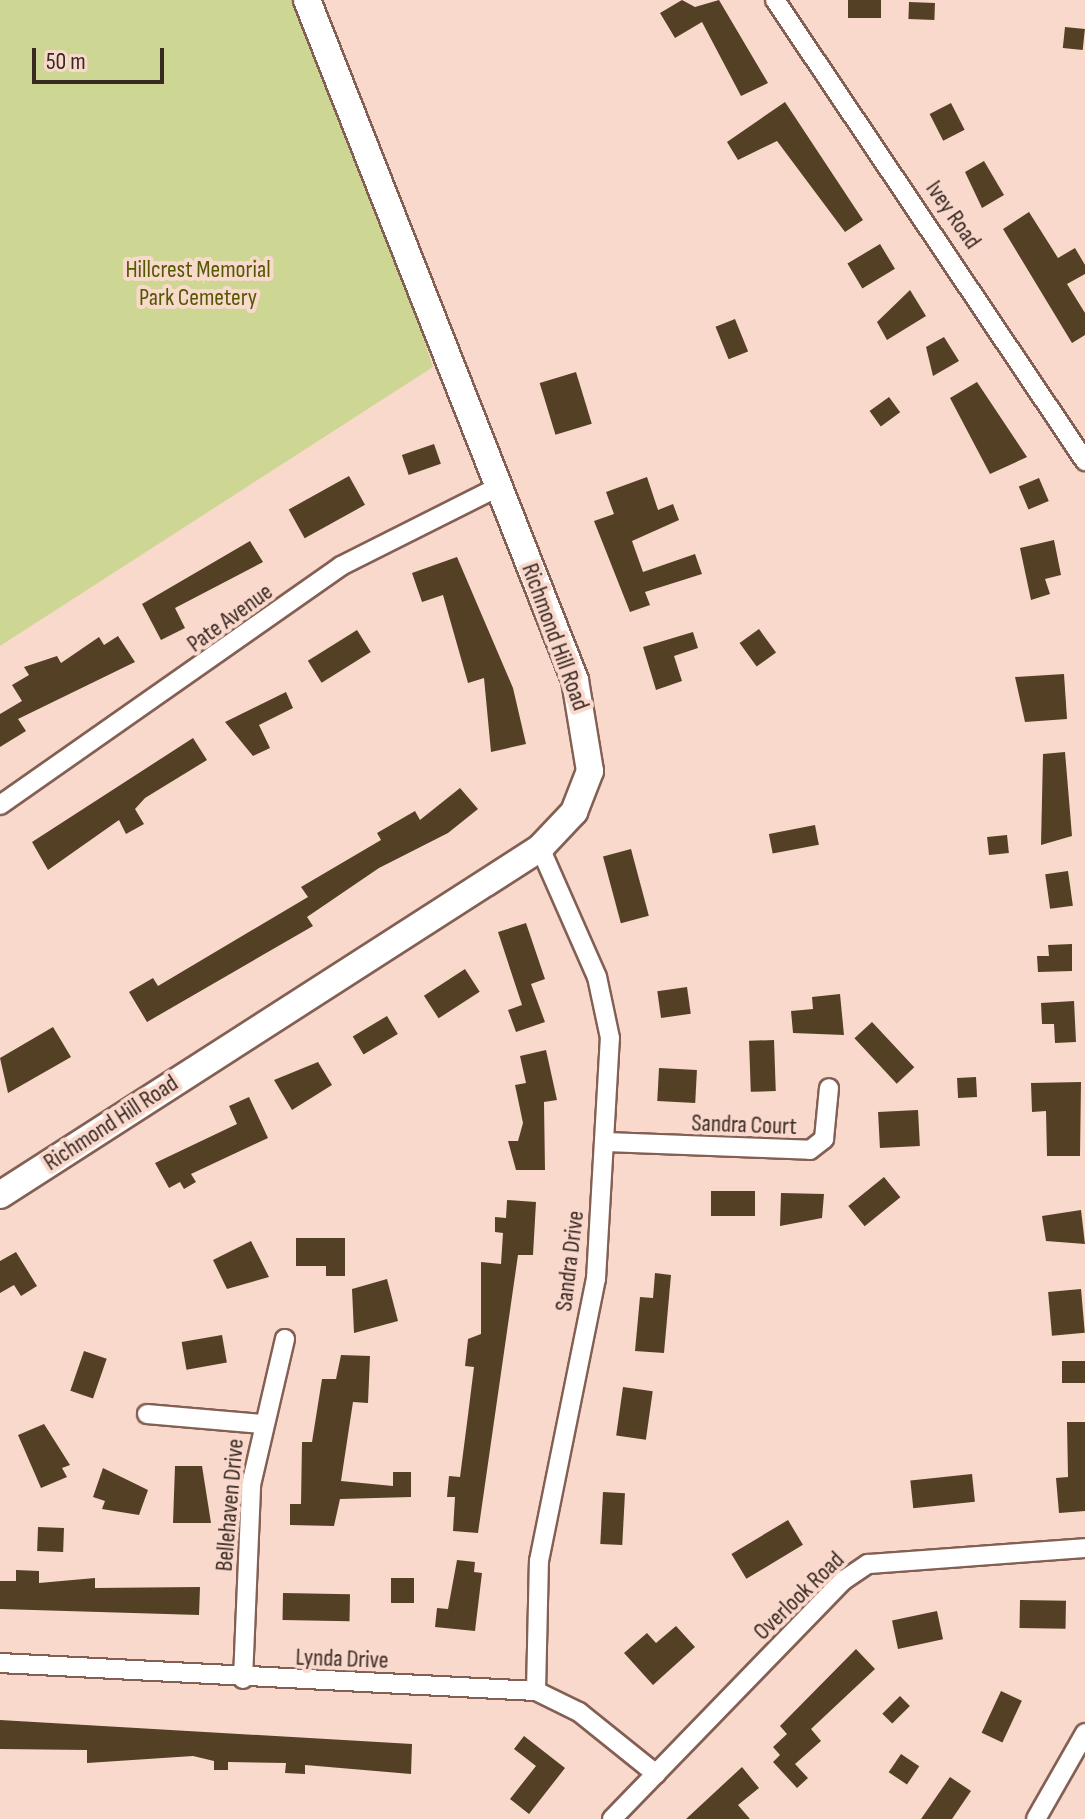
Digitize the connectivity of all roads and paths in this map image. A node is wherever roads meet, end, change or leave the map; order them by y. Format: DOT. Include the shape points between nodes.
graph roads {
  1 [pos="307,0"];
  2 [pos="775,0"];
  3 [pos="1085,461"];
  4 [pos="498,487"];
  5 [pos="0,805"];
  6 [pos="540,848"];
  7 [pos="829,1088"];
  8 [pos="606,1142"];
  9 [pos="0,1195"];
  10 [pos="285,1339"];
  11 [pos="147,1414"];
  12 [pos="262,1424"];
  13 [pos="1085,1548"];
  14 [pos="0,1663"];
  15 [pos="243,1679"];
  16 [pos="536,1691"];
  17 [pos="1085,1733"];
  18 [pos="1080,1758"];
  19 [pos="656,1774"];
  20 [pos="612,1819"];
  21 [pos="1036,1819"];
  1 -- 4 [label="street, Richmond Hill Road"];
  2 -- 3 [label="street, Ivey Road"];
  4 -- 5 [label="street, Pate Avenue" via="341,566"];
  4 -- 6 [label="street, Richmond Hill Road" via="575,680 592,754 583,796"];
  6 -- 8 [label="street, Sandra Drive" via="609,1016"];
  6 -- 9 [label="street, Richmond Hill Road"];
  7 -- 8 [label="street, Sandra Court" via="824,1139 810,1150"];
  8 -- 16 [label="street, Sandra Drive" via="596,1279 539,1561"];
  10 -- 12 [label="street, Bellehaven Drive"];
  11 -- 12 [label="street"];
  12 -- 15 [label="street, Bellehaven Drive" via="251,1485"];
  13 -- 19 [label="street, Overlook Road" via="868,1564 844,1580"];
  14 -- 15 [label="street, Lynda Drive"];
  15 -- 16 [label="street, Lynda Drive"];
  16 -- 19 [label="street, Lynda Drive" via="579,1712"];
  17 -- 18 [label="street"];
  18 -- 21 [label="street"];
  19 -- 20 [label="street, Overlook Road"];
}
